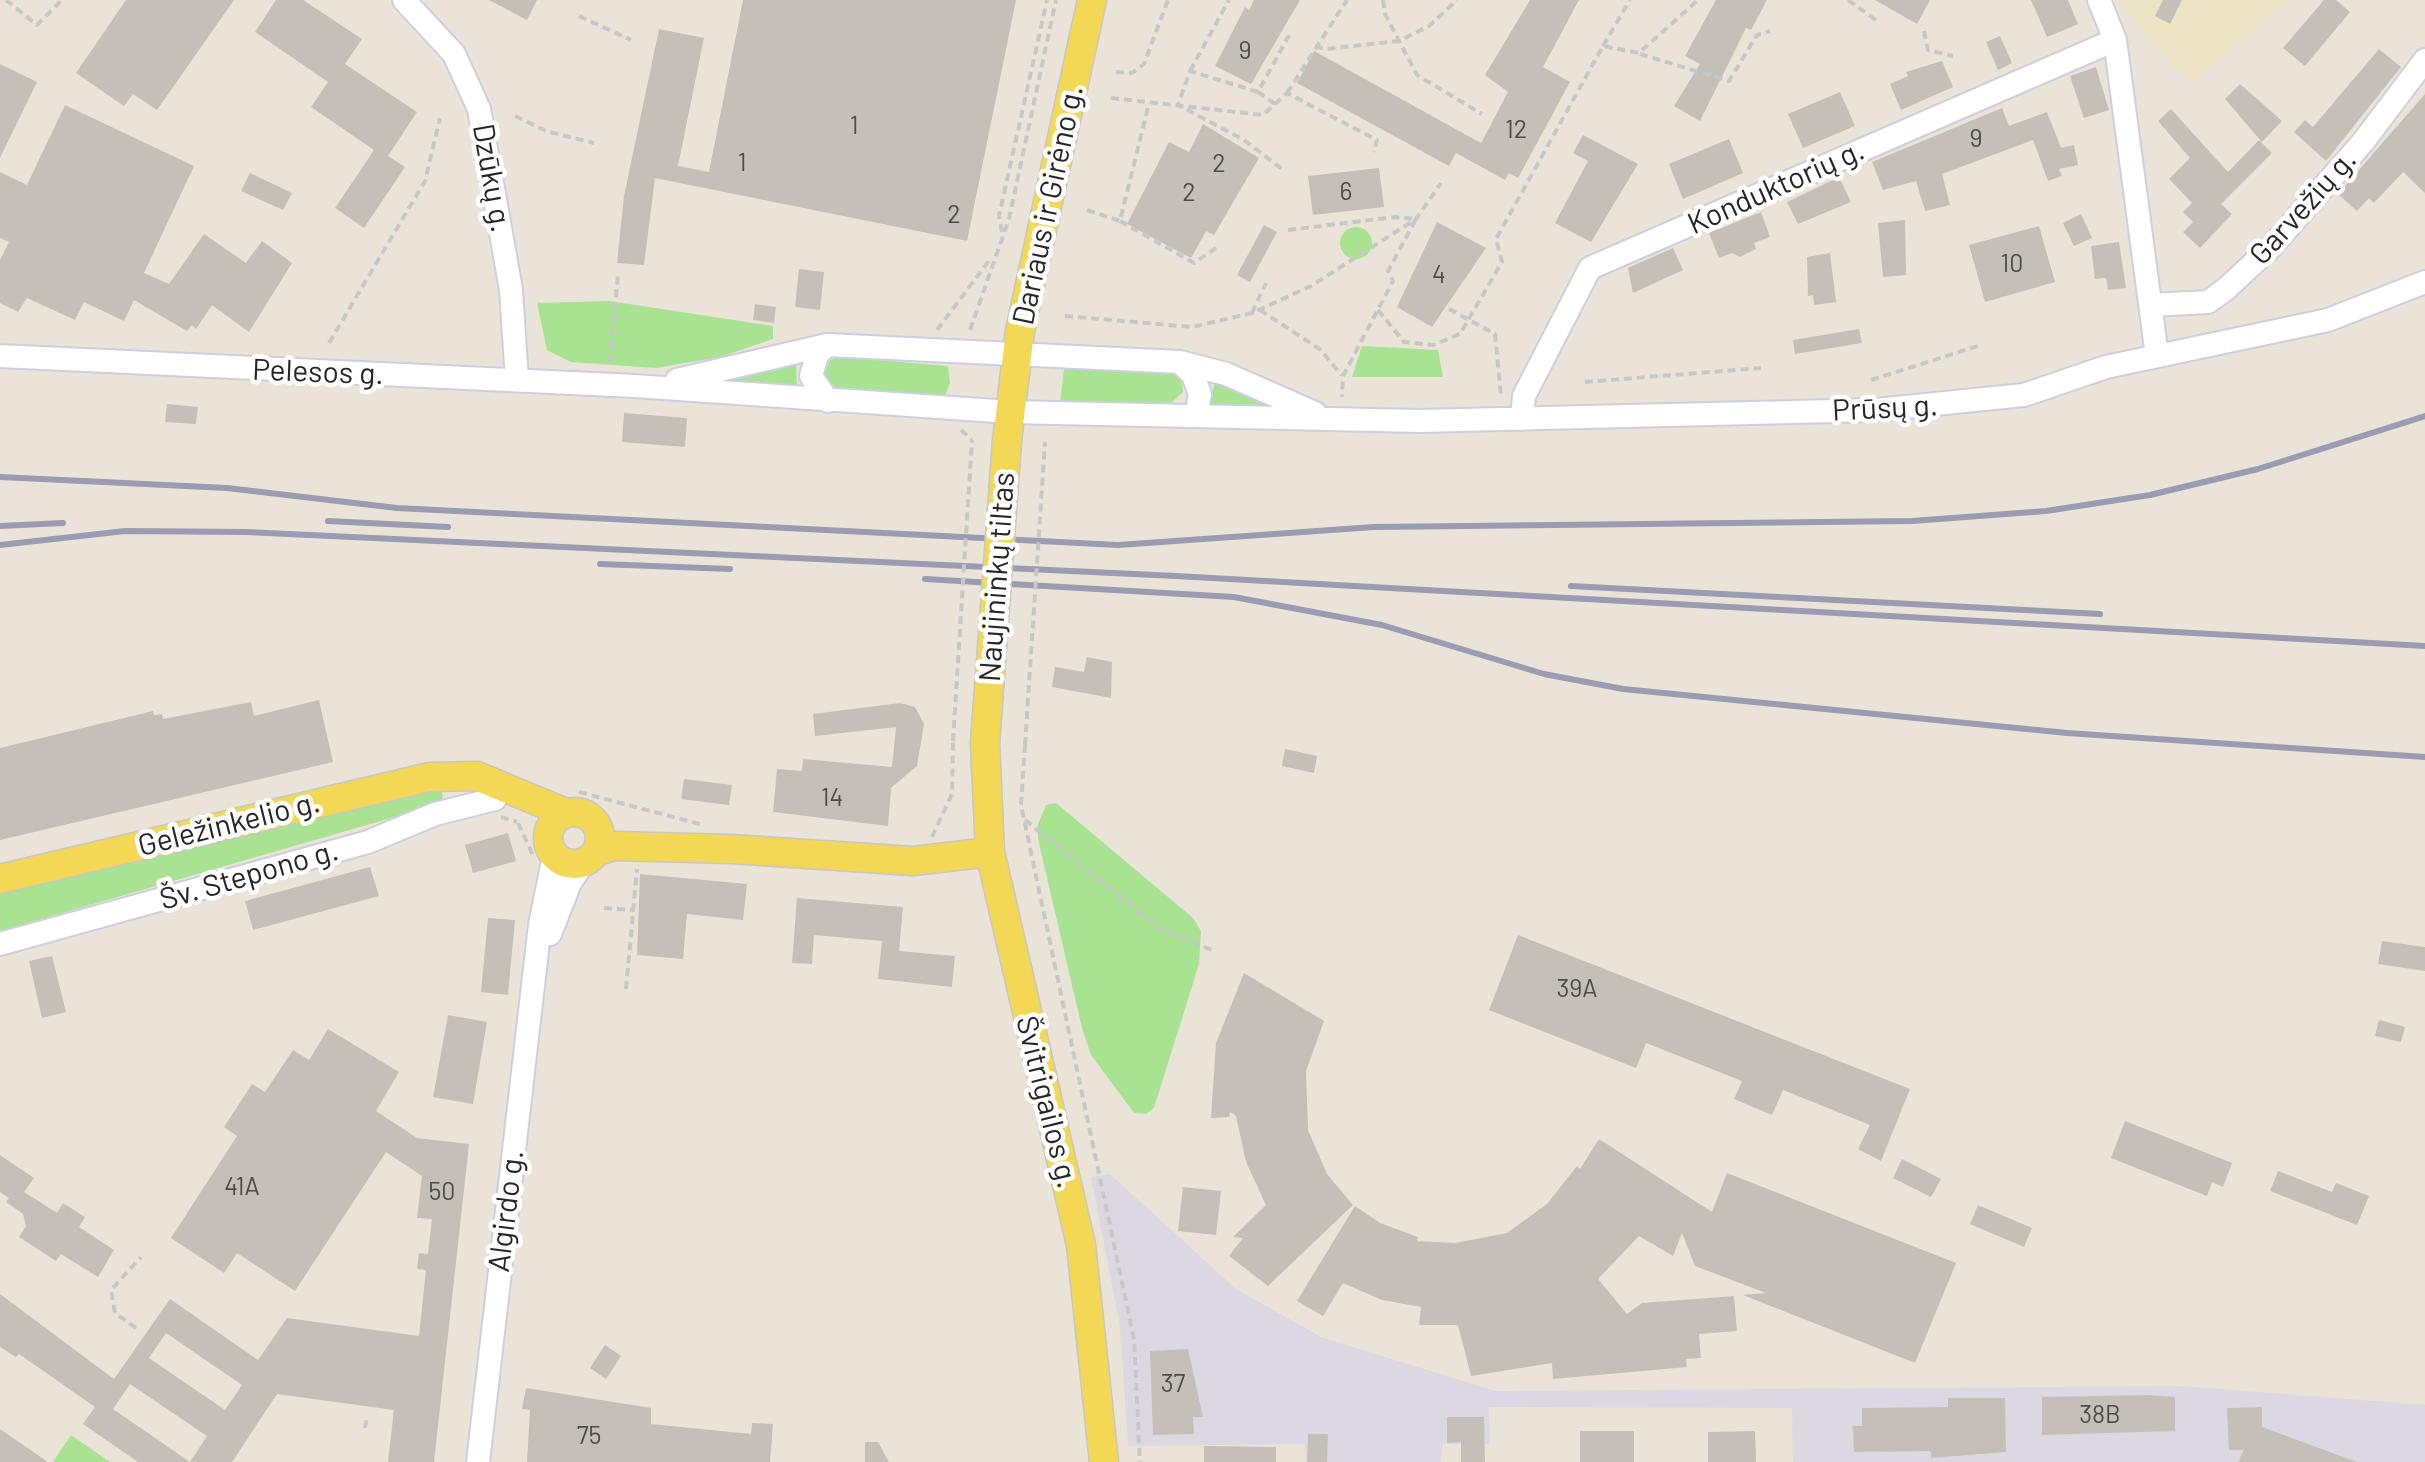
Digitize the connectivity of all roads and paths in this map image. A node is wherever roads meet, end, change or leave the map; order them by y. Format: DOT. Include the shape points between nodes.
graph roads {
  1 [pos="6,0"];
  2 [pos="62,0"];
  3 [pos="404,0"];
  4 [pos="1047,0"];
  5 [pos="1056,0"];
  6 [pos="1092,0"];
  7 [pos="1168,0"];
  8 [pos="1229,0"];
  9 [pos="1347,0"];
  10 [pos="1383,0"];
  11 [pos="1457,0"];
  12 [pos="1630,0"];
  13 [pos="1698,0"];
  14 [pos="1848,0"];
  15 [pos="2099,0"];
  16 [pos="579,16"];
  17 [pos="1876,20"];
  18 [pos="1770,31"];
  19 [pos="1924,31"];
  20 [pos="1294,36"];
  21 [pos="631,40"];
  22 [pos="2114,40"];
  23 [pos="1399,41"];
  24 [pos="1315,46"];
  25 [pos="1603,46"];
  26 [pos="1639,54"];
  27 [pos="1953,56"];
  28 [pos="2425,60"];
  29 [pos="1190,71"];
  30 [pos="1116,72"];
  31 [pos="1258,92"];
  32 [pos="1287,93"];
  33 [pos="1111,98"];
  34 [pos="1026,101"];
  35 [pos="1149,102"];
  36 [pos="1035,104"];
  37 [pos="1178,104"];
  38 [pos="1275,104"];
  39 [pos="1482,114"];
  40 [pos="515,116"];
  41 [pos="440,118"];
  42 [pos="594,143"];
  43 [pos="1374,152"];
  44 [pos="1282,170"];
  45 [pos="1440,183"];
  46 [pos="1087,210"];
  47 [pos="1416,219"];
  48 [pos="1120,221"];
  49 [pos="1288,230"];
  50 [pos="1216,248"];
  51 [pos="994,254"];
  52 [pos="618,274"];
  53 [pos="2425,282"];
  54 [pos="1266,283"];
  55 [pos="2208,302"];
  56 [pos="2151,305"];
  57 [pos="1449,309"];
  58 [pos="1260,310"];
  59 [pos="1378,310"];
  60 [pos="1252,313"];
  61 [pos="1064,316"];
  62 [pos="1470,320"];
  63 [pos="930,340"];
  64 [pos="329,343"];
  65 [pos="2218,344"];
  66 [pos="828,345"];
  67 [pos="1980,345"];
  68 [pos="0,356"];
  69 [pos="2157,356"];
  70 [pos="1016,357"];
  71 [pos="1180,362"];
  72 [pos="609,367"];
  73 [pos="1761,368"];
  74 [pos="1343,376"];
  75 [pos="517,380"];
  76 [pos="1871,380"];
  77 [pos="1586,382"];
  78 [pos="635,386"];
  79 [pos="1502,396"];
  80 [pos="1342,397"];
  81 [pos="828,401"];
  82 [pos="1010,412"];
  83 [pos="1196,416"];
  84 [pos="1328,418"];
  85 [pos="1522,419"];
  86 [pos="956,428"];
  87 [pos="1045,442"];
  88 [pos="985,743"];
  89 [pos="459,778"];
  90 [pos="496,799"];
  91 [pos="566,812"];
  92 [pos="1024,819"];
  93 [pos="594,821"];
  94 [pos="930,840"];
  95 [pos="550,846"];
  96 [pos="731,849"];
  97 [pos="990,852"];
  98 [pos="638,856"];
  99 [pos="590,857"];
  100 [pos="0,879"];
  101 [pos="604,908"];
  102 [pos="634,910"];
  103 [pos="0,944"];
  104 [pos="1212,950"];
  105 [pos="538,960"];
  106 [pos="626,988"];
  107 [pos="141,1257"];
  108 [pos="136,1328"];
  109 [pos="367,1417"];
  110 [pos="365,1428"];
  111 [pos="478,1462"];
  112 [pos="1104,1462"];
  113 [pos="1140,1462"];
  1 -- 2 [label="path" via="38,25"];
  3 -- 75 [label="street, Dzūkų g." via="454,54 479,109 511,290"];
  4 -- 34 [label="path"];
  5 -- 36 [label="path"];
  6 -- 70 [label="main road, Dariaus ir Girėno g."];
  7 -- 30 [label="path" via="1144,64 1132,73"];
  8 -- 29 [label="path"];
  9 -- 24 [label="path"];
  10 -- 23 [label="path"];
  11 -- 23 [label="path" via="1429,26"];
  12 -- 25 [label="path"];
  13 -- 26 [label="path"];
  14 -- 17 [label="path"];
  15 -- 22 [label="street"];
  16 -- 21 [label="path"];
  18 -- 26 [label="path" via="1757,35 1729,80"];
  19 -- 27 [label="path" via="1928,50"];
  20 -- 31 [label="path"];
  22 -- 56 [label="street"];
  22 -- 85 [label="street, Konduktorių g." via="1590,268 1524,396"];
  23 -- 24 [label="path"];
  23 -- 39 [label="path" via="1418,75"];
  24 -- 32 [label="path"];
  25 -- 26 [label="path"];
  25 -- 62 [label="path" via="1496,239 1502,262"];
  28 -- 55 [label="street, Garvežių g." via="2272,246"];
  29 -- 31 [label="path"];
  29 -- 37 [label="path"];
  31 -- 38 [label="path"];
  32 -- 38 [label="path"];
  32 -- 43 [label="path" via="1377,140"];
  33 -- 35 [label="path"];
  34 -- 36 [label="path"];
  34 -- 36 [label="path" via="999,216 1002,232"];
  35 -- 37 [label="path"];
  35 -- 48 [label="path"];
  37 -- 38 [label="path" via="1263,115"];
  37 -- 44 [label="path"];
  40 -- 42 [label="path"];
  41 -- 64 [label="path" via="425,181"];
  45 -- 47 [label="path"];
  46 -- 48 [label="path"];
  47 -- 49 [label="path"];
  47 -- 58 [label="path"];
  47 -- 59 [label="path" via="1388,271 1394,281"];
  48 -- 50 [label="path" via="1194,262"];
  51 -- 63 [label="path"];
  52 -- 72 [label="path"];
  53 -- 65 [label="street, Prūsų g." via="2328,320"];
  54 -- 60 [label="path"];
  55 -- 56 [label="street"];
  55 -- 65 [label="street"];
  56 -- 69 [label="street"];
  57 -- 62 [label="path"];
  58 -- 60 [label="path"];
  58 -- 74 [label="path" via="1321,350"];
  59 -- 62 [label="path" via="1394,335 1420,346 1449,341"];
  59 -- 74 [label="path"];
  60 -- 61 [label="path" via="1192,328"];
  62 -- 79 [label="path" via="1495,334"];
  65 -- 69 [label="street, Prūsų g."];
  66 -- 70 [label="street, Pelesos g."];
  66 -- 78 [label="street, Pelesos g."];
  66 -- 81 [label="street" via="810,376"];
  67 -- 76 [label="path"];
  68 -- 75 [label="street, Pelesos g."];
  69 -- 85 [label="street, Prūsų g." via="1973,404"];
  70 -- 71 [label="street, Prūsų g."];
  70 -- 82 [label="main road, Dariaus ir Girėno g."];
  71 -- 83 [label="street" via="1200,394"];
  71 -- 84 [label="street, Prūsų g." via="1226,374"];
  73 -- 77 [label="path"];
  74 -- 80 [label="path"];
  75 -- 78 [label="street, Pelesos g."];
  78 -- 81 [label="street, Pelesos g."];
  81 -- 82 [label="street, Pelesos g."];
  82 -- 83 [label="street, Prūsų g."];
  82 -- 88 [label="main road, Naujininkų tiltas, bridge"];
  83 -- 84 [label="street, Prūsų g."];
  84 -- 85 [label="street, Prūsų g."];
  86 -- 94 [label="path, bridge" via="972,440 952,794"];
  87 -- 92 [label="path, bridge"];
  88 -- 97 [label="main road, Švitrigailos g."];
  89 -- 90 [label="main road"];
  89 -- 91 [label="main road, Geležinkelio g." via="496,781"];
  89 -- 100 [label="main road, Geležinkelio g." via="404,781"];
  90 -- 95 [label="main road" via="528,818"];
  90 -- 103 [label="street, Šv. Stepono g." via="435,814 368,842"];
  91 -- 93 [label="main road"];
  91 -- 95 [label="main road" via="552,822"];
  92 -- 104 [label="path" via="1160,930"];
  92 -- 113 [label="path" via="1124,1278"];
  93 -- 96 [label="main road"];
  93 -- 99 [label="main road" via="600,836"];
  95 -- 99 [label="main road" via="568,864"];
  95 -- 105 [label="street, Algirdo g."];
  96 -- 97 [label="main road" via="913,862"];
  96 -- 99 [label="main road" via="615,846"];
  97 -- 112 [label="main road, Švitrigailos g." via="1082,1244"];
  98 -- 102 [label="path"];
  99 -- 105 [label="street, Algirdo g." via="570,883"];
  101 -- 102 [label="path"];
  102 -- 106 [label="path"];
  105 -- 111 [label="street, Algirdo g."];
  107 -- 108 [label="path" via="111,1290 115,1313"];
  109 -- 110 [label="path"];
}
